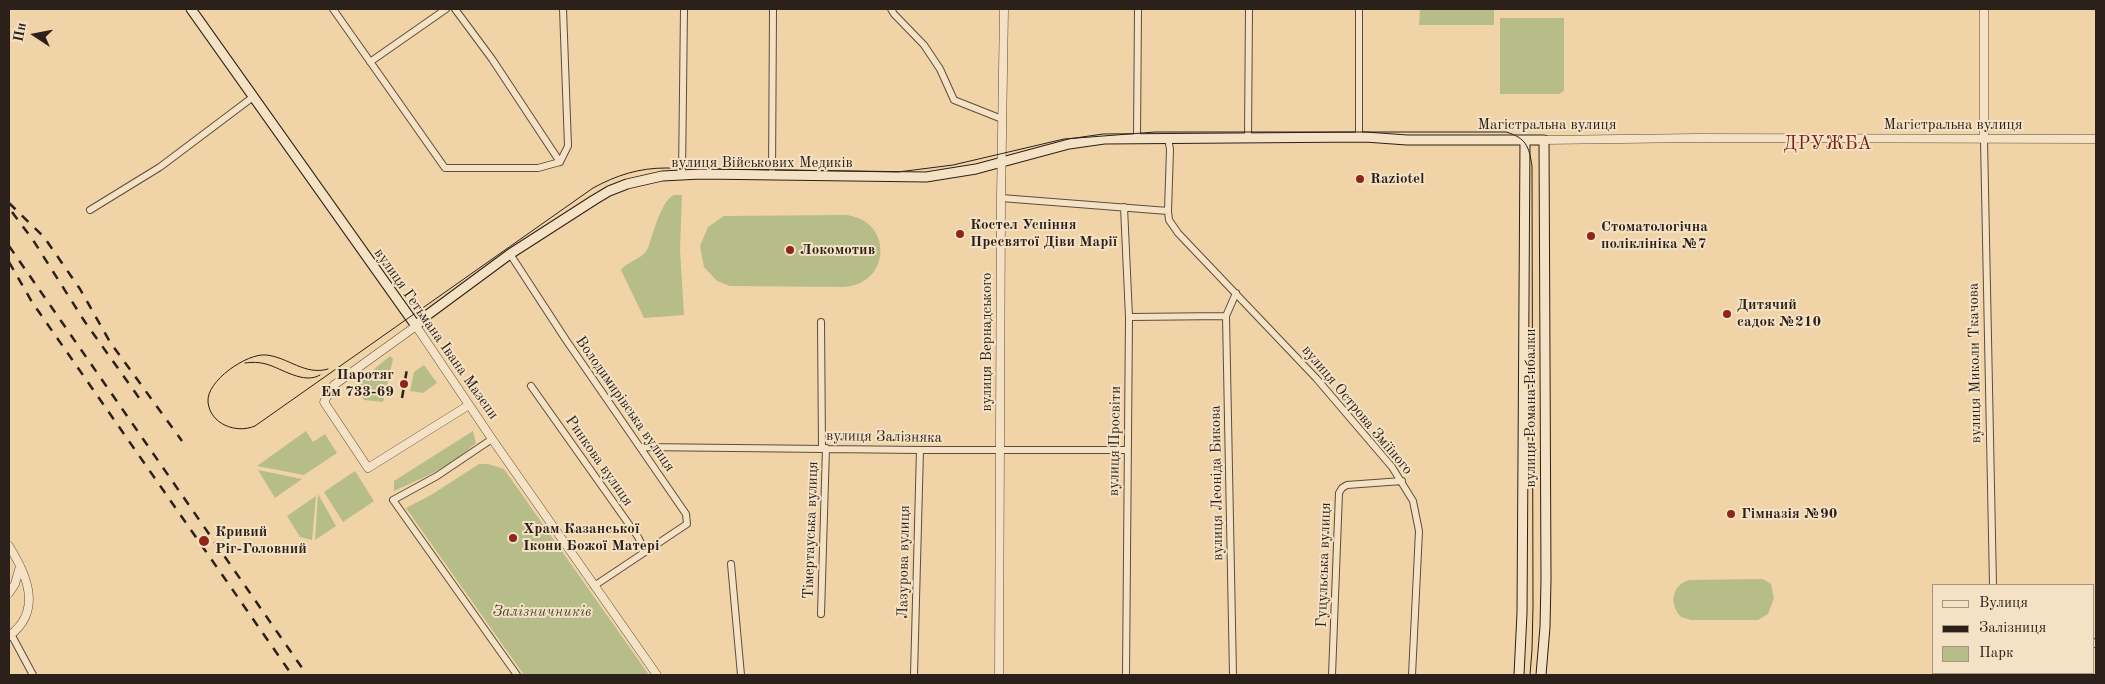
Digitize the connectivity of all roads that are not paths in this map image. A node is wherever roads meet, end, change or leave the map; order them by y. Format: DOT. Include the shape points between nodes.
graph roads {
  1 [pos="191,9"];
  2 [pos="333,9"];
  3 [pos="446,9"];
  4 [pos="455,9"];
  5 [pos="562,9"];
  6 [pos="684,9"];
  7 [pos="773,9"];
  8 [pos="891,9"];
  9 [pos="1004,9"];
  10 [pos="1138,9"];
  11 [pos="1249,9"];
  12 [pos="1359,9"];
  13 [pos="1984,9"];
  14 [pos="370,62"];
  15 [pos="253,97"];
  16 [pos="1002,119"];
  17 [pos="1137,138"];
  18 [pos="1248,138"];
  19 [pos="1359,138"];
  20 [pos="1168,139"];
  21 [pos="2096,139"];
  22 [pos="1525,140"];
  23 [pos="1544,140"];
  24 [pos="1984,140"];
  25 [pos="560,162"];
  26 [pos="1002,162"];
  27 [pos="682,174"];
  28 [pos="772,175"];
  29 [pos="1001,198"];
  30 [pos="1124,208"];
  31 [pos="90,210"];
  32 [pos="1168,211"];
  33 [pos="510,254"];
  34 [pos="1236,293"];
  35 [pos="1226,316"];
  36 [pos="1129,317"];
  37 [pos="821,322"];
  38 [pos="416,326"];
  39 [pos="531,386"];
  40 [pos="469,405"];
  41 [pos="492,440"];
  42 [pos="641,447"];
  43 [pos="824,448"];
  44 [pos="920,450"];
  45 [pos="1000,450"];
  46 [pos="1127,450"];
  47 [pos="1402,481"];
  48 [pos="9,546"];
  49 [pos="642,553"];
  50 [pos="731,564"];
  51 [pos="20,566"];
  52 [pos="1993,584"];
  53 [pos="594,586"];
  54 [pos="9,593"];
  55 [pos="821,614"];
  56 [pos="10,635"];
  57 [pos="33,675"];
  58 [pos="517,675"];
  59 [pos="657,675"];
  60 [pos="740,675"];
  61 [pos="914,675"];
  62 [pos="999,675"];
  63 [pos="1126,675"];
  64 [pos="1233,675"];
  65 [pos="1332,675"];
  66 [pos="1412,675"];
  67 [pos="1519,675"];
  68 [pos="1541,675"];
  1 -- 15 [label="main road, вулиця Гетьмана Івана Мазепи"];
  2 -- 14 [label="street"];
  3 -- 14 [label="street"];
  4 -- 25 [label="street"];
  5 -- 25 [label="street" via="568,146"];
  6 -- 27 [label="street"];
  7 -- 28 [label="street"];
  8 -- 16 [label="street" via="924,45 954,100"];
  9 -- 16 [label="street, вулиця Вернадського"];
  10 -- 17 [label="street"];
  11 -- 18 [label="street"];
  12 -- 19 [label="street"];
  13 -- 24 [label="street"];
  14 -- 25 [label="street" via="445,168 538,168"];
  15 -- 31 [label="street" via="160,167"];
  15 -- 38 [label="main road, вулиця Гетьмана Івана Мазепи"];
  16 -- 26 [label="street, вулиця Вернадського"];
  17 -- 20 [label="main road, Магістральна вулиця"];
  17 -- 26 [label="main road, Магістральна вулиця" via="1086,141"];
  18 -- 19 [label="main road, Магістральна вулиця"];
  18 -- 20 [label="main road, Магістральна вулиця"];
  19 -- 22 [label="main road, Магістральна вулиця"];
  20 -- 32 [label="street"];
  21 -- 24 [label="street, Магістральна вулиця"];
  22 -- 23 [label="main road, Магістральна вулиця"];
  22 -- 67 [label="main road, вулиця Романа Рибалки"];
  23 -- 24 [label="street, Магістральна вулиця"];
  23 -- 68 [label="main road, вулиця Романа Рибалки" via="1546,579"];
  24 -- 52 [label="street, вулиця Миколи Ткачова"];
  26 -- 28 [label="main road, вулиця Військових Медиків" via="926,177"];
  26 -- 29 [label="street, вулиця Вернадського"];
  27 -- 28 [label="main road, вулиця Військових Медиків"];
  27 -- 33 [label="main road, вулиця Військових Медиків" via="627,184 609,191"];
  29 -- 30 [label="street"];
  29 -- 45 [label="street, вулиця Вернадського"];
  30 -- 32 [label="street"];
  30 -- 36 [label="street, вулиця Просвіти"];
  32 -- 34 [label="street, вулиця Острова Зміїного" via="1169,220 1178,233"];
  33 -- 38 [label="main road, вулиця Військових Медиків"];
  33 -- 42 [label="street, Володимирівська вулиця"];
  34 -- 35 [label="street, вулиця Леоніда Бикова"];
  34 -- 47 [label="street, вулиця Острова Зміїного" via="1311,373"];
  35 -- 36 [label="street"];
  35 -- 64 [label="street, вулиця Леоніда Бикова"];
  36 -- 46 [label="street, вулиця Просвіти"];
  37 -- 43 [label="street, Тімертауська вулиця"];
  38 -- 40 [label="street, вулиця Гетьмана Івана Мазепи"];
  38 -- 40 [label="street" via="334,385 324,402 368,468"];
  39 -- 49 [label="street, Ринкова вулиця" via="638,538 643,547"];
  40 -- 41 [label="street, вулиця Гетьмана Івана Мазепи"];
  41 -- 53 [label="street, вулиця Гетьмана Івана Мазепи"];
  41 -- 58 [label="street" via="438,476 393,500"];
  42 -- 43 [label="street, вулиця Залізняка"];
  42 -- 49 [label="street, Володимирівська вулиця" via="688,520 687,524"];
  43 -- 44 [label="street, вулиця Залізняка"];
  43 -- 55 [label="street, Тімертауська вулиця"];
  44 -- 45 [label="street, вулиця Залізняка"];
  44 -- 61 [label="street, Лазурова вулиця"];
  45 -- 46 [label="street, вулиця Залізняка"];
  45 -- 62 [label="street, вулиця Вернадського"];
  46 -- 63 [label="street, вулиця Просвіти"];
  47 -- 65 [label="street, Гуцульська вулиця" via="1347,485 1339,493"];
  47 -- 66 [label="street, вулиця Острова Зміїного" via="1414,501 1419,531"];
  48 -- 51 [label="street"];
  49 -- 53 [label="street"];
  50 -- 60 [label="street"];
  51 -- 54 [label="street"];
  51 -- 56 [label="street" via="30,592 29,603 25,617"];
  53 -- 59 [label="street, вулиця Гетьмана Івана Мазепи"];
  56 -- 57 [label="street"];
}
